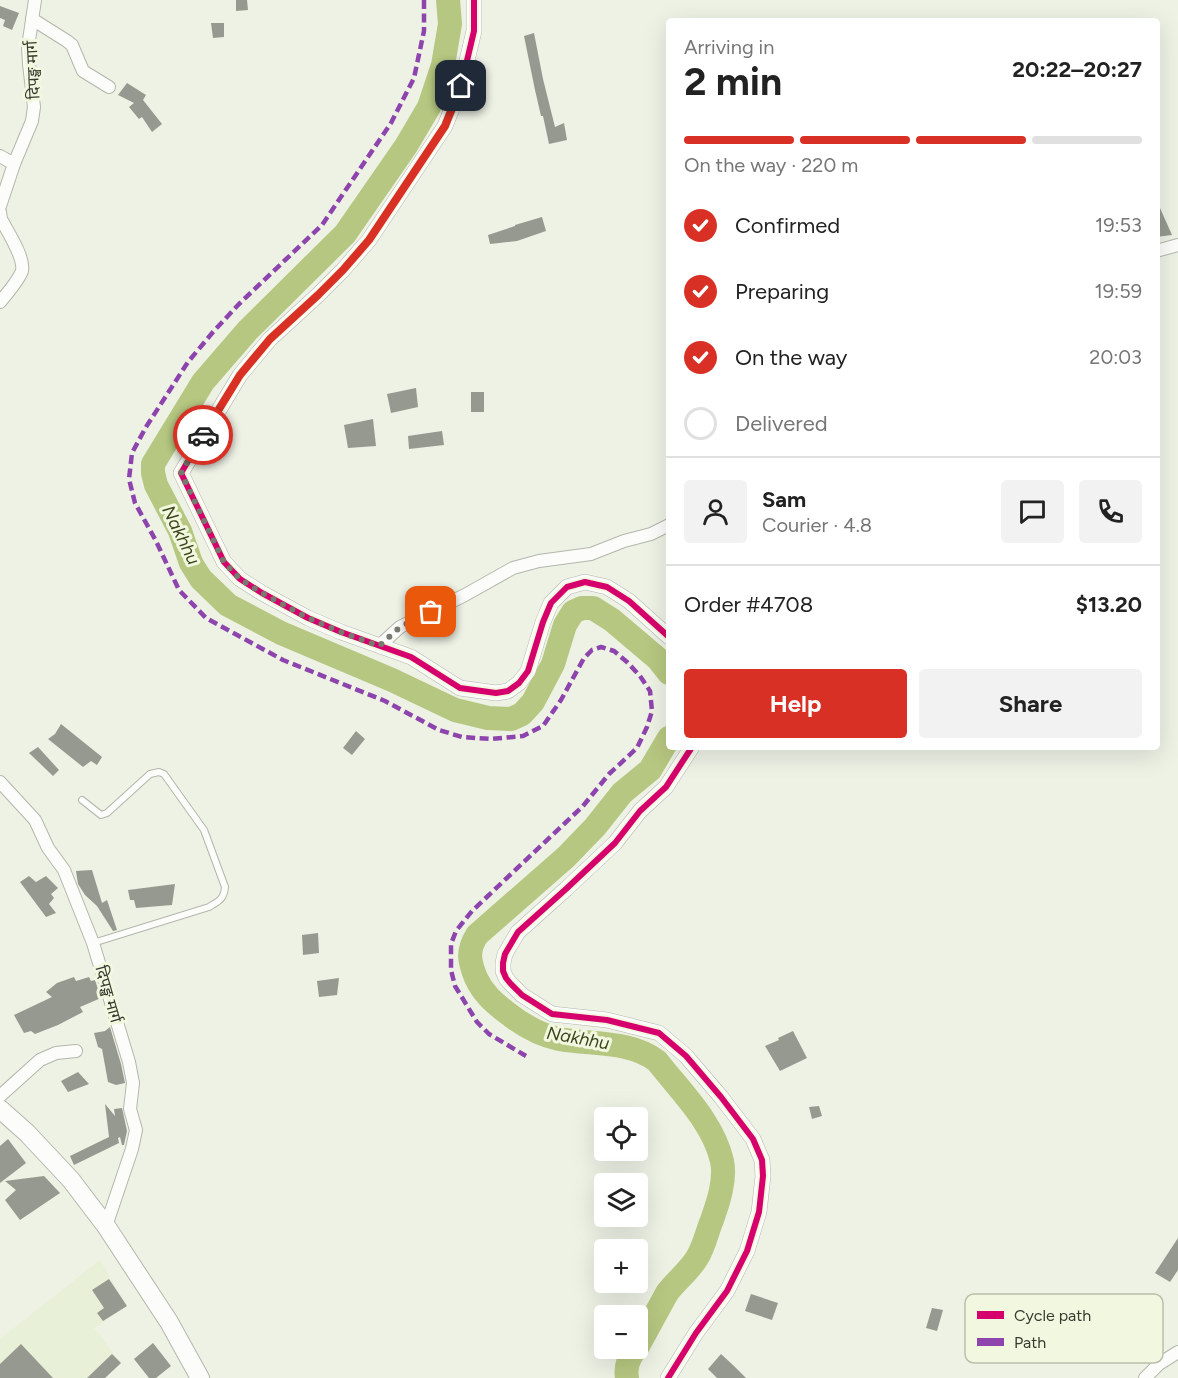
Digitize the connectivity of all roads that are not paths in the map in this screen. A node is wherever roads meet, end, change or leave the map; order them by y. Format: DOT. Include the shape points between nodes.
graph roads {
  1 [pos="35,0"];
  2 [pos="474,0"];
  3 [pos="32,19"];
  4 [pos="109,87"];
  5 [pos="0,156"];
  6 [pos="14,164"];
  7 [pos="0,206"];
  8 [pos="0,213"];
  9 [pos="1178,245"];
  10 [pos="1160,250"];
  11 [pos="0,302"];
  12 [pos="666,526"];
  13 [pos="666,634"];
  14 [pos="379,646"];
  15 [pos="690,750"];
  16 [pos="0,782"];
  17 [pos="82,800"];
  18 [pos="93,943"];
  19 [pos="76,1051"];
  20 [pos="0,1096"];
  21 [pos="0,1109"];
  22 [pos="106,1226"];
  23 [pos="1178,1352"];
  24 [pos="1163,1361"];
  25 [pos="1161,1363"];
  26 [pos="200,1378"];
  27 [pos="668,1378"];
  28 [pos="1145,1378"];
  1 -- 3 [label="street, दिपङ्ख मार्ग"];
  2 -- 14 [label="street" via="469,53 445,126 369,240 270,339 240,375 181,473 224,562 240,579 308,618"];
  3 -- 4 [label="street" via="67,40 83,71"];
  3 -- 6 [label="street, दिपङ्ख मार्ग" via="28,64 34,106"];
  5 -- 6 [label="street"];
  6 -- 7 [label="street, दिपङ्ख मार्ग"];
  8 -- 11 [label="street" via="19,252 22,270"];
  9 -- 10 [label="street"];
  12 -- 14 [label="street" via="591,554 513,568 400,627"];
  13 -- 14 [label="street" via="629,601 607,587 585,582 567,587 551,603 528,670 508,691 460,688 411,657"];
  15 -- 27 [label="street" via="666,787 640,811 615,843 518,932 503,963 510,983 552,1014 607,1020 659,1033 686,1056 721,1097 753,1139 762,1160 759,1212 747,1251 727,1291"];
  16 -- 18 [label="street, दिपङ्ख मार्ग" via="35,820 64,870"];
  17 -- 18 [label="lane" via="101,815 150,774 164,774 204,830 225,887 225,895 209,907"];
  18 -- 22 [label="street, दिपङ्ख मार्ग" via="129,1062 133,1083 130,1109 136,1130"];
  19 -- 20 [label="street" via="40,1060"];
  21 -- 22 [label="main road" via="70,1180"];
  22 -- 26 [label="main road" via="170,1322"];
  23 -- 24 [label="street"];
  25 -- 28 [label="street"];
}
